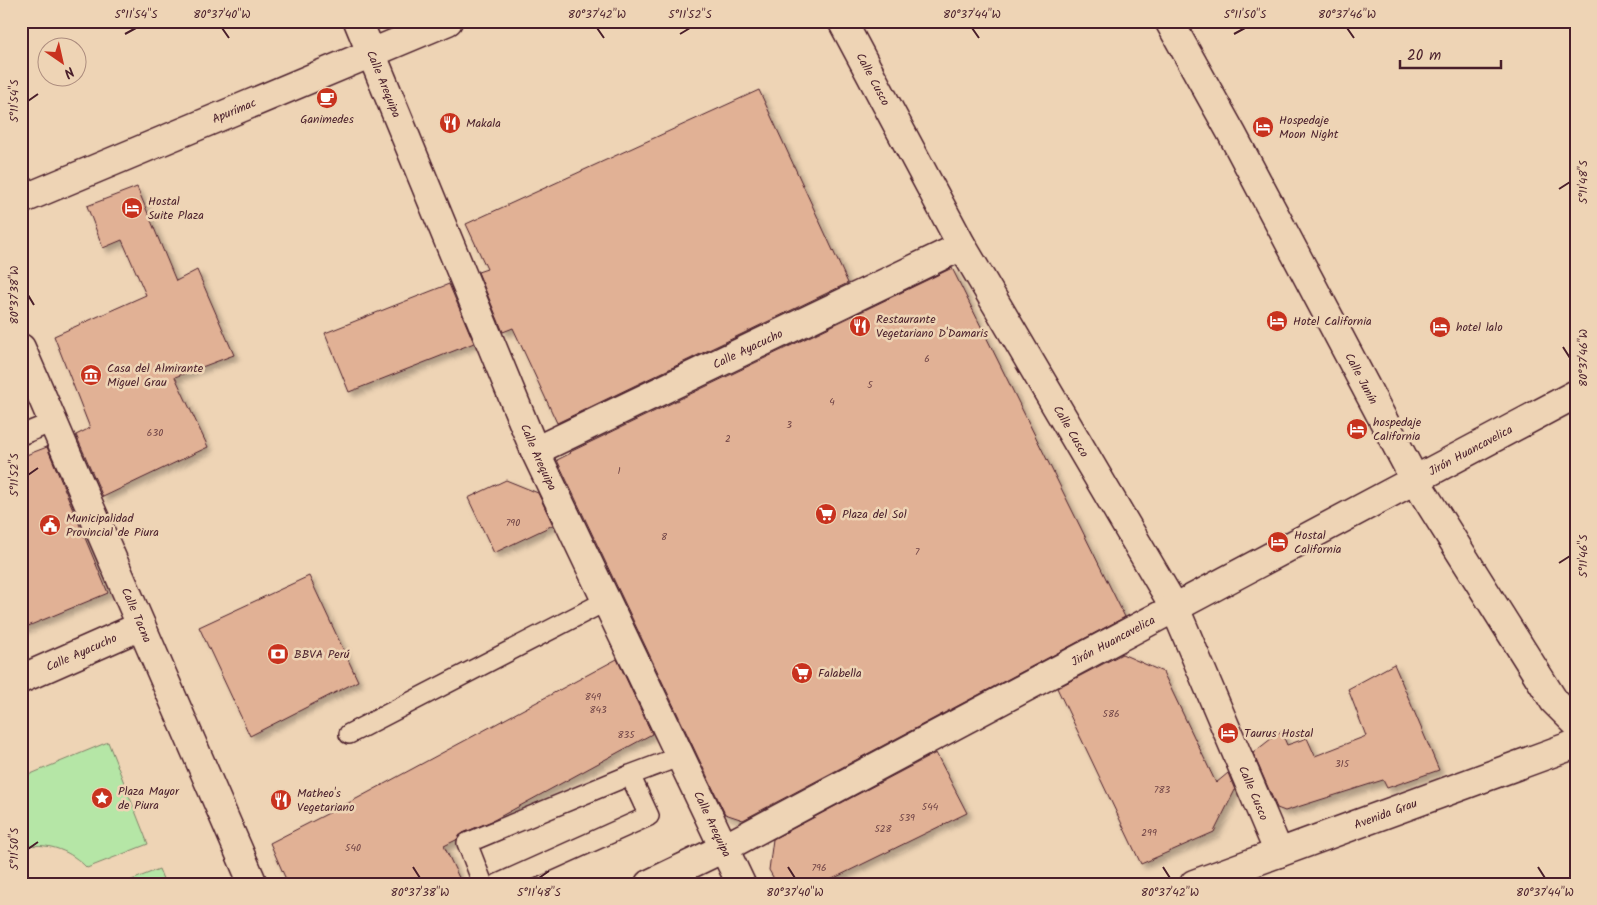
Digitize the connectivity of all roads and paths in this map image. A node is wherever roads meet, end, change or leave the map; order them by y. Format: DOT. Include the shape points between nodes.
graph roads {
  1 [pos="358,21"];
  2 [pos="448,21"];
  3 [pos="842,21"];
  4 [pos="1169,21"];
  5 [pos="371,53"];
  6 [pos="21,200"];
  7 [pos="962,246"];
  8 [pos="21,348"];
  9 [pos="1576,394"];
  10 [pos="54,422"];
  11 [pos="21,435"];
  12 [pos="535,451"];
  13 [pos="1415,480"];
  14 [pos="606,601"];
  15 [pos="1175,608"];
  16 [pos="141,626"];
  17 [pos="21,679"];
  18 [pos="1576,723"];
  19 [pos="349,734"];
  20 [pos="1576,744"];
  21 [pos="681,756"];
  22 [pos="630,775"];
  23 [pos="724,848"];
  24 [pos="1279,852"];
  25 [pos="253,884"];
  26 [pos="483,884"];
  27 [pos="498,884"];
  28 [pos="649,884"];
  29 [pos="741,884"];
  30 [pos="1194,884"];
  1 -- 5 [label="street, Calle Arequipa"];
  2 -- 5 [label="street, Apurímac"];
  3 -- 7 [label="street, Calle Cusco"];
  4 -- 13 [label="street, Calle Junín"];
  5 -- 6 [label="street, Apurímac"];
  5 -- 12 [label="street, Calle Arequipa"];
  7 -- 12 [label="street, Calle Ayacucho"];
  7 -- 15 [label="street, Calle Cusco"];
  8 -- 10 [label="street, Calle Tacna"];
  9 -- 13 [label="street, Jirón Huancavelica"];
  10 -- 11 [label="lane"];
  10 -- 16 [label="street, Calle Tacna"];
  12 -- 14 [label="street, Calle Arequipa"];
  13 -- 15 [label="street, Jirón Huancavelica"];
  13 -- 18 [label="street, Calle Junín" via="1554,701"];
  14 -- 19 [label="lane"];
  14 -- 21 [label="street, Calle Arequipa"];
  15 -- 23 [label="street, Jirón Huancavelica"];
  15 -- 24 [label="street, Calle Cusco"];
  16 -- 17 [label="street, Calle Ayacucho"];
  16 -- 25 [label="street, Calle Tacna"];
  20 -- 24 [label="street, Avenida Grau"];
  21 -- 22 [label="lane"];
  21 -- 23 [label="street, Calle Arequipa"];
  22 -- 26 [label="lane" via="467,842"];
  22 -- 27 [label="lane" via="649,816"];
  23 -- 28 [label="street, Jirón Huancavelica"];
  23 -- 29 [label="street, Calle Arequipa"];
  24 -- 30 [label="street, Avenida Grau"];
}
